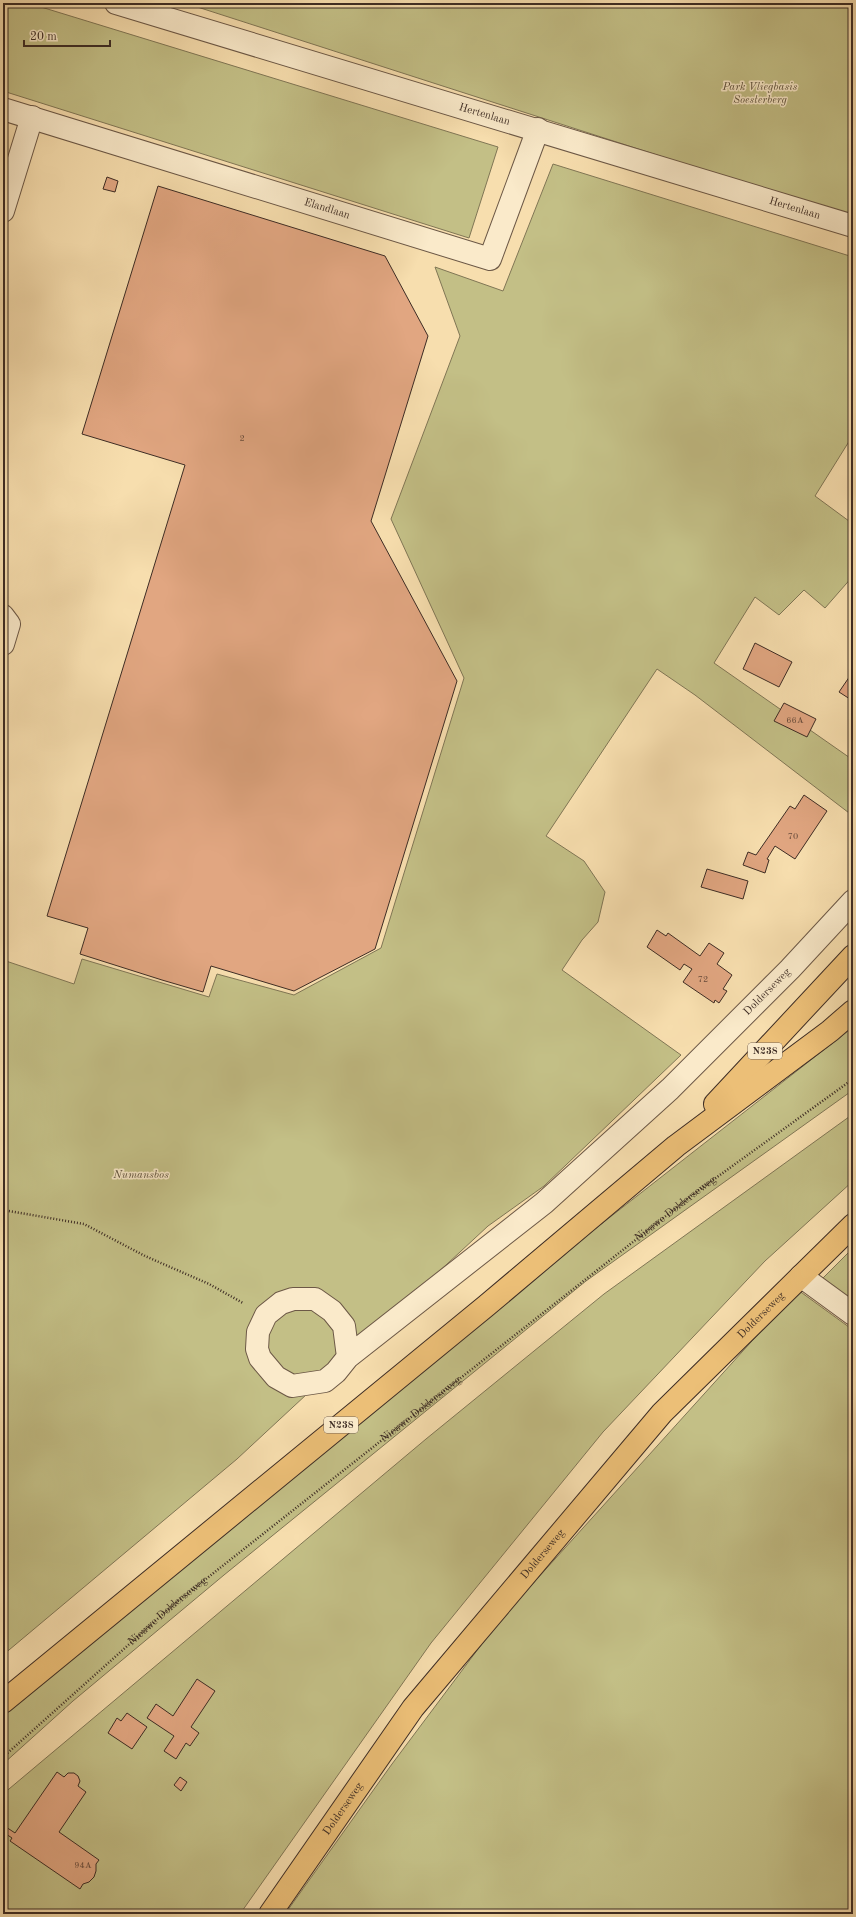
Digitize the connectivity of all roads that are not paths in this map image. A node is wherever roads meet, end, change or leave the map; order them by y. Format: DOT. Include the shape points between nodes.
graph roads {
  1 [pos="116,3"];
  2 [pos="3,109"];
  3 [pos="32,117"];
  4 [pos="538,130"];
  5 [pos="3,211"];
  6 [pos="853,226"];
  7 [pos="3,616"];
  8 [pos="3,644"];
  9 [pos="853,901"];
  10 [pos="853,956"];
  11 [pos="853,1011"];
  12 [pos="676,1146"];
  13 [pos="853,1225"];
  14 [pos="801,1276"];
  15 [pos="853,1314"];
  16 [pos="348,1357"];
  17 [pos="3,1702"];
  18 [pos="270,1914"];
  1 -- 4 [label="street, Hertenlaan"];
  2 -- 3 [label="street, Elandlaan"];
  3 -- 4 [label="street, Elandlaan" via="490,259"];
  3 -- 5 [label="street"];
  4 -- 6 [label="street, Hertenlaan"];
  7 -- 8 [label="street" via="9,624"];
  9 -- 16 [label="street, Dolderseweg" via="790,969 670,1089 544,1203"];
  10 -- 12 [label="main road, N238"];
  11 -- 12 [label="main road, N238"];
  12 -- 17 [label="main road, N238" via="486,1306"];
  13 -- 14 [label="main road, Dolderseweg"];
  14 -- 15 [label="street"];
  14 -- 18 [label="main road, Dolderseweg" via="662,1413 413,1708"];
  16 -- 16 [label="street, Dolderseweg" via="325,1381 292,1386 276,1377 260,1358 257,1348 258,1332 266,1315 281,1303 292,1299 315,1299 332,1311 344,1326"];
}
